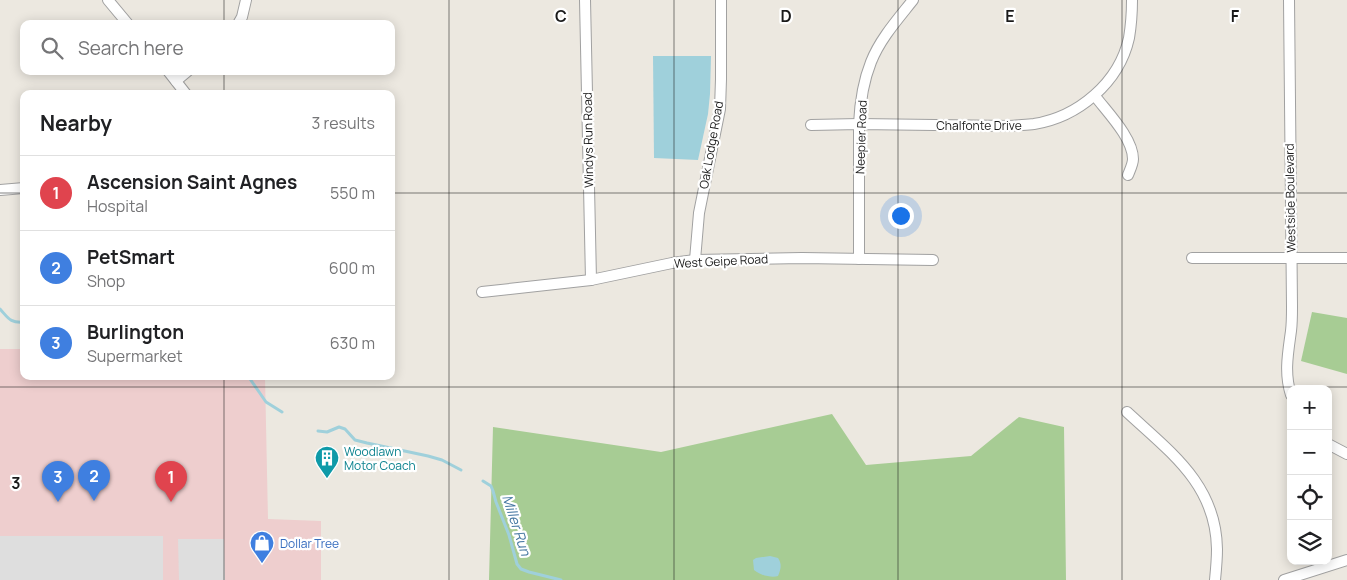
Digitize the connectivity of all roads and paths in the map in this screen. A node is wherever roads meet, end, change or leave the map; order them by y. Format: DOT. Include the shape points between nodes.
graph roads {
  1 [pos="108,0"];
  2 [pos="246,0"];
  3 [pos="585,0"];
  4 [pos="721,0"];
  5 [pos="913,0"];
  6 [pos="1132,0"];
  7 [pos="1289,0"];
  8 [pos="125,20"];
  9 [pos="240,20"];
  10 [pos="171,75"];
  11 [pos="183,75"];
  12 [pos="176,81"];
  13 [pos="183,90"];
  14 [pos="1095,96"];
  15 [pos="859,124"];
  16 [pos="811,125"];
  17 [pos="1128,174"];
  18 [pos="20,188"];
  19 [pos="0,190"];
  20 [pos="1192,258"];
  21 [pos="1291,258"];
  22 [pos="1347,258"];
  23 [pos="859,259"];
  24 [pos="695,260"];
  25 [pos="933,260"];
  26 [pos="590,280"];
  27 [pos="482,292"];
  28 [pos="1288,385"];
  29 [pos="1127,412"];
  30 [pos="1332,446"];
  31 [pos="1347,454"];
  32 [pos="1347,560"];
  33 [pos="1215,580"];
  34 [pos="1284,580"];
  1 -- 8 [label="street"];
  2 -- 9 [label="street"];
  3 -- 26 [label="street, Windys Run Road"];
  4 -- 24 [label="street, Oak Lodge Road" via="720,109 699,213"];
  5 -- 15 [label="street, Neepier Road" via="871,61 864,83"];
  6 -- 14 [label="street, Chalfonte Drive" via="1132,18 1122,58"];
  7 -- 21 [label="street, Westside Boulevard"];
  10 -- 12 [label="street"];
  11 -- 12 [label="street"];
  12 -- 13 [label="street"];
  14 -- 15 [label="street, Chalfonte Drive" via="1062,116 1033,124"];
  14 -- 17 [label="street" via="1132,150 1133,161"];
  15 -- 16 [label="street, Chalfonte Drive"];
  15 -- 23 [label="street, Neepier Road"];
  18 -- 19 [label="street"];
  20 -- 21 [label="street"];
  21 -- 22 [label="street"];
  21 -- 28 [label="street, Westside Boulevard" via="1292,329 1287,354"];
  23 -- 24 [label="street, West Geipe Road"];
  23 -- 25 [label="street, West Geipe Road"];
  24 -- 26 [label="street, West Geipe Road"];
  26 -- 27 [label="street, West Geipe Road"];
  29 -- 33 [label="street" via="1184,466 1204,495 1215,529"];
  30 -- 31 [label="street"];
  32 -- 34 [label="street"];
}
